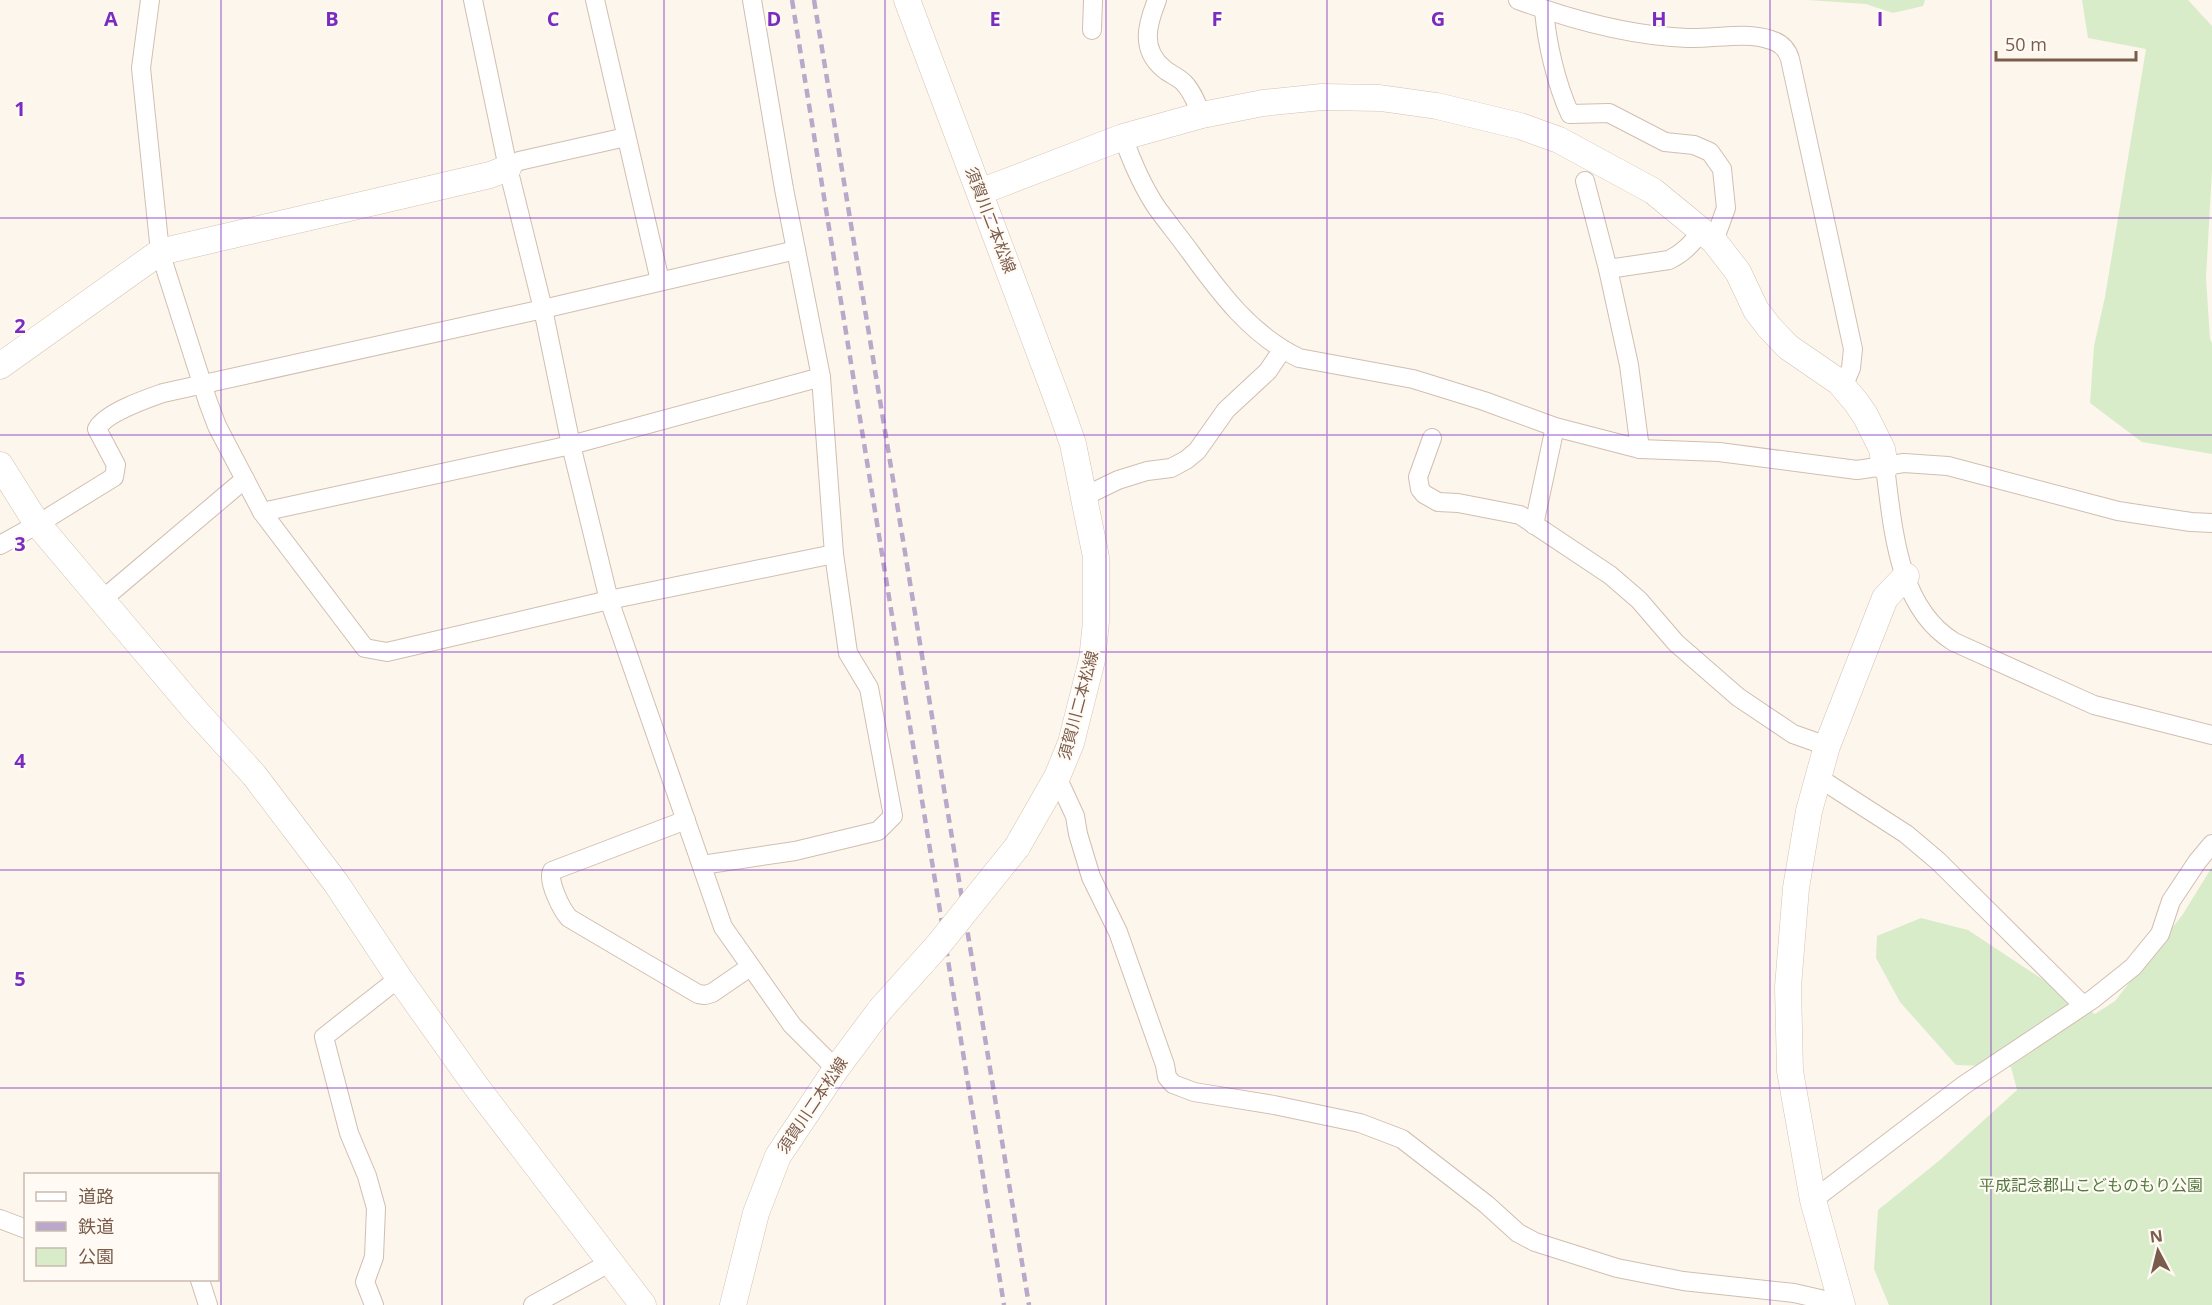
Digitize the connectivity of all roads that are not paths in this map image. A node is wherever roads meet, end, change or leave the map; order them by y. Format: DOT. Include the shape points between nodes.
graph roads {
  1 [pos="150,0"];
  2 [pos="472,0"];
  3 [pos="595,0"];
  4 [pos="752,0"];
  5 [pos="907,0"];
  6 [pos="1093,0"];
  7 [pos="1157,0"];
  8 [pos="1518,0"];
  9 [pos="1544,10"];
  10 [pos="1092,30"];
  11 [pos="1202,115"];
  12 [pos="626,137"];
  13 [pos="1123,137"];
  14 [pos="508,168"];
  15 [pos="1585,181"];
  16 [pos="980,192"];
  17 [pos="1709,235"];
  18 [pos="796,249"];
  19 [pos="160,252"];
  20 [pos="1608,269"];
  21 [pos="660,281"];
  22 [pos="543,309"];
  23 [pos="1282,350"];
  24 [pos="0,366"];
  25 [pos="821,377"];
  26 [pos="203,385"];
  27 [pos="1843,387"];
  28 [pos="1556,427"];
  29 [pos="1432,438"];
  30 [pos="571,445"];
  31 [pos="1640,449"];
  32 [pos="0,465"];
  33 [pos="1885,467"];
  34 [pos="245,479"];
  35 [pos="1085,496"];
  36 [pos="262,512"];
  37 [pos="2212,523"];
  38 [pos="38,524"];
  39 [pos="1534,525"];
  40 [pos="0,545"];
  41 [pos="834,554"];
  42 [pos="1906,576"];
  43 [pos="103,599"];
  44 [pos="609,600"];
  45 [pos="2212,735"];
  46 [pos="1827,746"];
  47 [pos="1057,777"];
  48 [pos="1818,778"];
  49 [pos="686,820"];
  50 [pos="2212,844"];
  51 [pos="702,865"];
  52 [pos="750,967"];
  53 [pos="399,978"];
  54 [pos="2083,1005"];
  55 [pos="836,1069"];
  56 [pos="1813,1200"];
  57 [pos="0,1220"];
  58 [pos="24,1228"];
  59 [pos="611,1262"];
  60 [pos="200,1281"];
  61 [pos="1794,1299"];
  62 [pos="208,1305"];
  63 [pos="374,1305"];
  64 [pos="533,1305"];
  65 [pos="643,1305"];
  66 [pos="733,1305"];
  67 [pos="1842,1305"];
  1 -- 19 [label="street" via="141,68"];
  2 -- 14 [label="street"];
  3 -- 12 [label="street"];
  4 -- 18 [label="street"];
  5 -- 16 [label="street, 須賀川二本松線"];
  6 -- 10 [label="street"];
  7 -- 11 [label="street" via="1147,28 1153,58 1185,83"];
  8 -- 9 [label="street"];
  9 -- 17 [label="street" via="1563,99 1570,114 1609,113 1665,142 1694,145 1710,152 1722,169 1726,208"];
  9 -- 27 [label="street" via="1639,33 1688,38 1740,36 1767,39 1783,46 1790,58 1853,350"];
  11 -- 13 [label="street"];
  11 -- 17 [label="street" via="1322,97 1380,98 1437,106 1520,126 1559,140 1653,191"];
  12 -- 14 [label="street" via="519,161"];
  12 -- 21 [label="street"];
  13 -- 16 [label="street"];
  13 -- 23 [label="street" via="1153,201 1208,278 1242,316"];
  14 -- 19 [label="street" via="490,176"];
  14 -- 22 [label="street"];
  15 -- 20 [label="street"];
  16 -- 35 [label="street, 須賀川二本松線" via="1073,444"];
  17 -- 20 [label="street" via="1669,260"];
  17 -- 27 [label="street" via="1738,272 1769,327 1788,347"];
  18 -- 21 [label="street"];
  18 -- 25 [label="street"];
  19 -- 24 [label="street"];
  19 -- 26 [label="street"];
  20 -- 31 [label="street" via="1629,365"];
  21 -- 22 [label="street"];
  22 -- 26 [label="street"];
  22 -- 30 [label="street"];
  23 -- 28 [label="street" via="1299,358 1413,379"];
  23 -- 35 [label="street" via="1268,371 1226,410 1186,460 1171,468 1118,480"];
  25 -- 30 [label="street"];
  25 -- 41 [label="street"];
  26 -- 34 [label="street" via="217,426"];
  26 -- 38 [label="street" via="156,395 102,421 98,434 116,465 114,477"];
  27 -- 33 [label="street" via="1865,415 1882,449"];
  28 -- 31 [label="street"];
  28 -- 39 [label="street"];
  29 -- 39 [label="street" via="1418,477 1424,494 1438,502 1520,515"];
  30 -- 36 [label="street"];
  30 -- 44 [label="street"];
  31 -- 33 [label="street" via="1719,452 1857,470"];
  32 -- 38 [label="street"];
  33 -- 37 [label="street" via="1904,463 1948,466 2118,511"];
  33 -- 42 [label="street" via="1898,553"];
  34 -- 36 [label="street"];
  34 -- 43 [label="street"];
  35 -- 47 [label="street, 須賀川二本松線" via="1096,557 1096,622 1092,660 1071,743"];
  36 -- 44 [label="street" via="365,648 387,652"];
  38 -- 40 [label="street"];
  38 -- 43 [label="street"];
  39 -- 46 [label="street" via="1610,575 1676,643 1738,697 1793,734"];
  41 -- 44 [label="street"];
  41 -- 51 [label="street" via="848,653 869,688 892,816 878,831 795,851"];
  42 -- 45 [label="street" via="1933,627 1954,642 2094,705"];
  42 -- 46 [label="street" via="1881,606"];
  43 -- 53 [label="street" via="254,775 336,883"];
  44 -- 49 [label="street"];
  46 -- 48 [label="street"];
  47 -- 55 [label="street, 須賀川二本松線, bridge" via="1017,847 880,1010"];
  47 -- 61 [label="street" via="1076,816 1091,877 1118,932 1167,1077 1173,1084 1194,1092 1360,1123 1402,1138 1518,1233 1535,1242 1617,1268"];
  48 -- 54 [label="street" via="1906,834 1938,861"];
  48 -- 56 [label="street" via="1796,888 1788,987 1791,1071"];
  49 -- 51 [label="street"];
  49 -- 52 [label="street" via="552,870 550,878 560,905 569,918 698,994 712,993"];
  50 -- 54 [label="street" via="2171,901 2160,934 2133,967"];
  51 -- 52 [label="street" via="723,927"];
  52 -- 55 [label="street" via="792,1025"];
  53 -- 59 [label="street" via="478,1089"];
  53 -- 63 [label="street" via="324,1037 349,1133 376,1208 374,1257 365,1282"];
  54 -- 56 [label="street" via="1964,1085"];
  55 -- 66 [label="street, 須賀川二本松線" via="778,1156 756,1213"];
  56 -- 67 [label="street"];
  57 -- 58 [label="street"];
  59 -- 64 [label="street"];
  59 -- 65 [label="street"];
  60 -- 62 [label="street"];
  61 -- 67 [label="street"];
}
